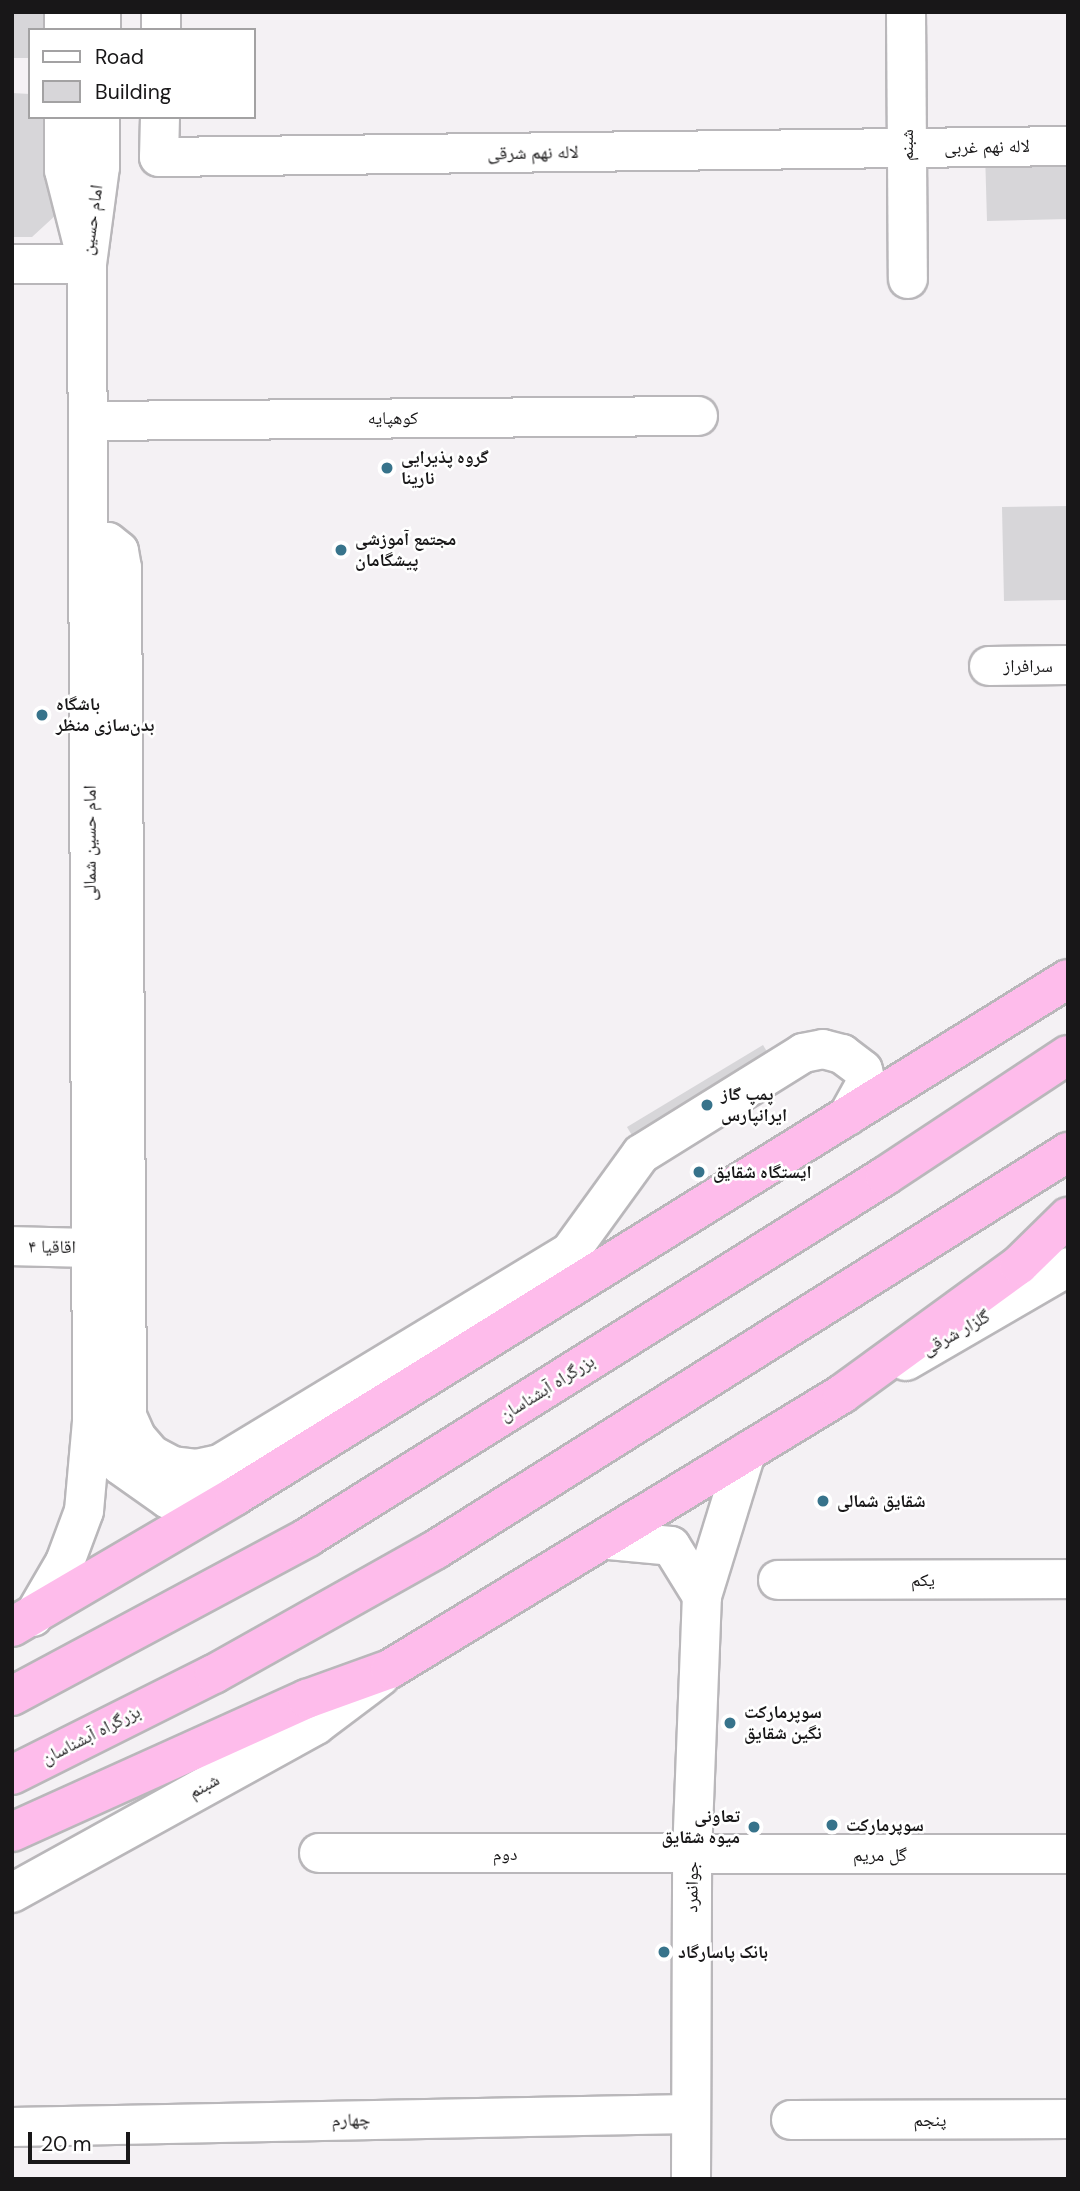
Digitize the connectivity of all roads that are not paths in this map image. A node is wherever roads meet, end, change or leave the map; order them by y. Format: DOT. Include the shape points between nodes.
graph roads {
  1 [pos="906,12"];
  2 [pos="64,119"];
  3 [pos="100,119"];
  4 [pos="160,119"];
  5 [pos="1068,146"];
  6 [pos="907,148"];
  7 [pos="12,264"];
  8 [pos="87,264"];
  9 [pos="908,279"];
  10 [pos="698,416"];
  11 [pos="88,421"];
  12 [pos="89,554"];
  13 [pos="1068,665"];
  14 [pos="989,666"];
  15 [pos="1068,979"];
  16 [pos="1068,1055"];
  17 [pos="848,1116"];
  18 [pos="1068,1152"];
  19 [pos="1068,1217"];
  20 [pos="12,1246"];
  21 [pos="91,1248"];
  22 [pos="1068,1267"];
  23 [pos="842,1394"];
  24 [pos="92,1422"];
  25 [pos="746,1453"];
  26 [pos="235,1496"];
  27 [pos="609,1540"];
  28 [pos="1068,1579"];
  29 [pos="778,1580"];
  30 [pos="702,1596"];
  31 [pos="23,1622"];
  32 [pos="390,1669"];
  33 [pos="12,1696"];
  34 [pos="12,1775"];
  35 [pos="12,1832"];
  36 [pos="318,1853"];
  37 [pos="1068,1854"];
  38 [pos="692,1856"];
  39 [pos="12,1893"];
  40 [pos="690,2114"];
  41 [pos="1068,2119"];
  42 [pos="792,2120"];
  43 [pos="12,2127"];
  44 [pos="691,2179"];
  1 -- 6 [label="street, شبنم"];
  2 -- 8 [label="street, امام حسین" via="64,170"];
  3 -- 8 [label="street, امام حسین" via="100,167"];
  4 -- 6 [label="street, لاله نهم شرقی" via="159,157"];
  5 -- 6 [label="street, لاله نهم غربی"];
  6 -- 9 [label="street, شبنم"];
  7 -- 8 [label="street"];
  8 -- 11 [label="street, امام حسین شمالی"];
  10 -- 11 [label="street, کوهپایه"];
  11 -- 12 [label="street, امام حسین شمالی"];
  12 -- 17 [label="street" via="93,545 108,542 119,551 122,568 127,1416 136,1438 152,1455 185,1467 220,1464 570,1252 641,1154 803,1053 822,1049 842,1054 863,1070 866,1083"];
  12 -- 21 [label="street, امام حسین شمالی"];
  13 -- 14 [label="street, سرافراز"];
  15 -- 17 [label="highway"];
  16 -- 33 [label="highway, بزرگراه آبشناسان" via="852,1197 308,1537"];
  17 -- 26 [label="highway"];
  18 -- 34 [label="highway, بزرگراه آبشناسان" via="435,1550 214,1674"];
  19 -- 23 [label="highway" via="1019,1265"];
  20 -- 21 [label="street, اقاقیا ۴"];
  21 -- 24 [label="street, امام حسین شمالی"];
  22 -- 23 [label="street, گلزار شرقی" via="962,1332"];
  23 -- 25 [label="highway"];
  24 -- 26 [label="street" via="120,1465 168,1499 192,1503"];
  24 -- 31 [label="street, امام حسین شمالی" via="84,1511 65,1562"];
  25 -- 27 [label="highway"];
  25 -- 30 [label="street, جوانمرد"];
  26 -- 31 [label="highway"];
  27 -- 30 [label="street" via="671,1546"];
  27 -- 32 [label="highway"];
  28 -- 29 [label="street, یکم"];
  30 -- 38 [label="street, جوانمرد"];
  32 -- 35 [label="highway" via="307,1699"];
  32 -- 39 [label="street, شبنم" via="316,1726"];
  36 -- 38 [label="street, دوم"];
  37 -- 38 [label="street, گل مریم"];
  38 -- 40 [label="street, جوانمرد"];
  40 -- 43 [label="street, چهارم"];
  40 -- 44 [label="street, جوانمرد"];
  41 -- 42 [label="street, پنجم"];
}
